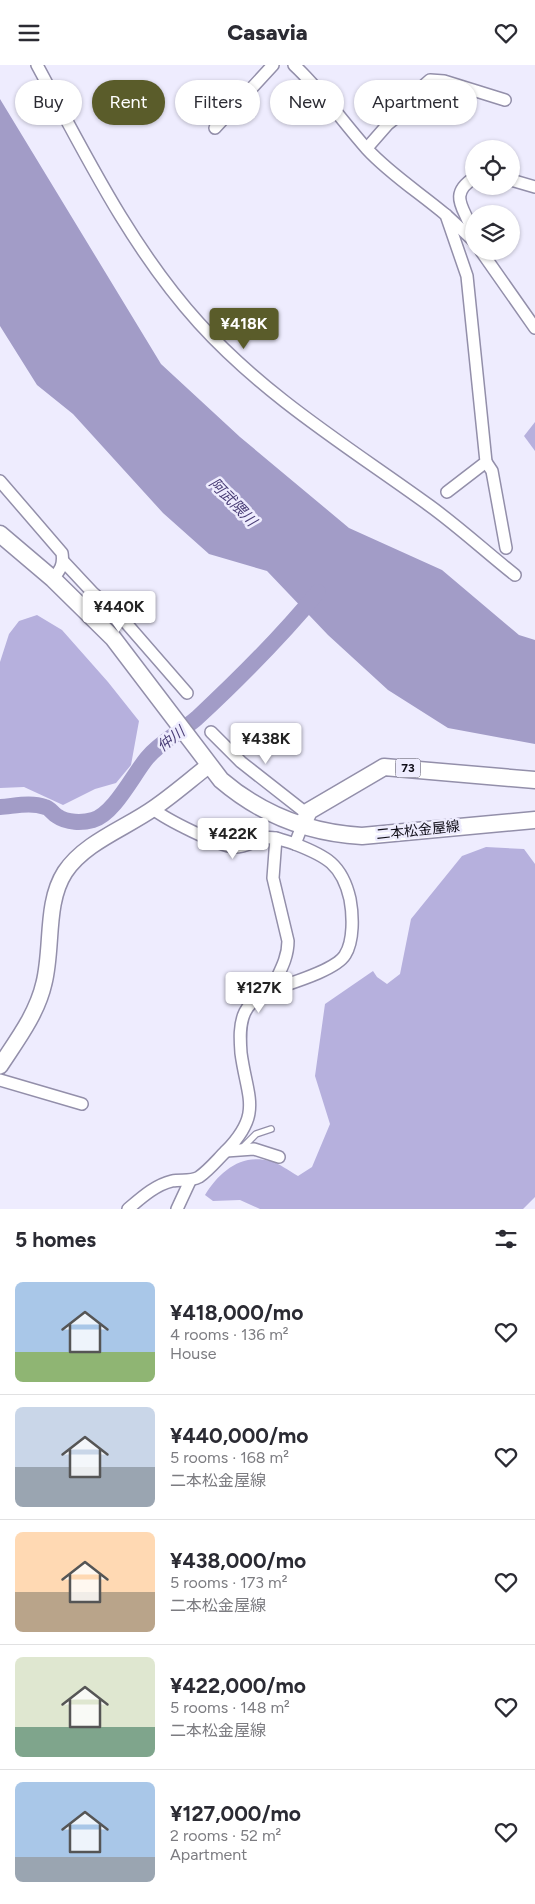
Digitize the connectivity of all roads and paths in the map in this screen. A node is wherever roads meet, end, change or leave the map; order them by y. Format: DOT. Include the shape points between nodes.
graph roads {
  1 [pos="37,65"];
  2 [pos="274,65"];
  3 [pos="302,67"];
  4 [pos="505,100"];
  5 [pos="215,127"];
  6 [pos="367,148"];
  7 [pos="520,183"];
  8 [pos="465,186"];
  9 [pos="535,187"];
  10 [pos="465,213"];
  11 [pos="446,215"];
  12 [pos="465,232"];
  13 [pos="487,260"];
  14 [pos="535,328"];
  15 [pos="486,462"];
  16 [pos="0,481"];
  17 [pos="448,492"];
  18 [pos="0,534"];
  19 [pos="506,548"];
  20 [pos="64,562"];
  21 [pos="515,575"];
  22 [pos="53,579"];
  23 [pos="187,693"];
  24 [pos="211,733"];
  25 [pos="208,766"];
  26 [pos="535,780"];
  27 [pos="153,809"];
  28 [pos="304,820"];
  29 [pos="535,820"];
  30 [pos="276,838"];
  31 [pos="295,844"];
  32 [pos="271,991"];
  33 [pos="0,1066"];
  34 [pos="0,1079"];
  35 [pos="82,1104"];
  36 [pos="271,1129"];
  37 [pos="241,1150"];
  38 [pos="226,1151"];
  39 [pos="279,1157"];
  40 [pos="190,1181"];
  41 [pos="128,1209"];
  42 [pos="177,1209"];
  1 -- 21 [label="street" via="138,244 198,322 278,397 430,506"];
  2 -- 5 [label="street"];
  3 -- 6 [label="street"];
  4 -- 6 [label="street" via="444,81 430,80 408,108 388,124"];
  6 -- 11 [label="street"];
  7 -- 9 [label="street"];
  8 -- 10 [label="street" via="460,200"];
  11 -- 12 [label="street"];
  11 -- 15 [label="street" via="467,276"];
  13 -- 14 [label="street"];
  15 -- 17 [label="street"];
  15 -- 19 [label="street" via="492,471"];
  16 -- 20 [label="street" via="45,531 62,553"];
  18 -- 22 [label="main road, 二本松金屋線"];
  20 -- 22 [label="street"];
  20 -- 23 [label="street" via="120,616"];
  22 -- 25 [label="main road, 二本松金屋線" via="113,639"];
  24 -- 28 [label="street"];
  25 -- 27 [label="street"];
  25 -- 28 [label="main road, 二本松金屋線" via="237,794 283,820"];
  26 -- 28 [label="main road, 73" via="384,767"];
  27 -- 30 [label="street" via="235,847"];
  27 -- 33 [label="street" via="87,851 64,873 53,901 44,985 30,1020"];
  28 -- 29 [label="main road, 二本松金屋線" via="348,835"];
  28 -- 31 [label="street"];
  30 -- 31 [label="street"];
  30 -- 32 [label="street" via="273,877 288,951"];
  31 -- 32 [label="street" via="328,858 344,879 350,902 350,944 345,955 335,964"];
  32 -- 38 [label="street" via="252,1002 243,1015 239,1039 249,1093 249,1114 242,1133"];
  34 -- 35 [label="street"];
  36 -- 37 [label="lane" via="256,1134"];
  37 -- 38 [label="street"];
  37 -- 39 [label="street" via="254,1149"];
  38 -- 40 [label="street" via="203,1174"];
  40 -- 41 [label="street" via="163,1184"];
  40 -- 42 [label="street"];
}
